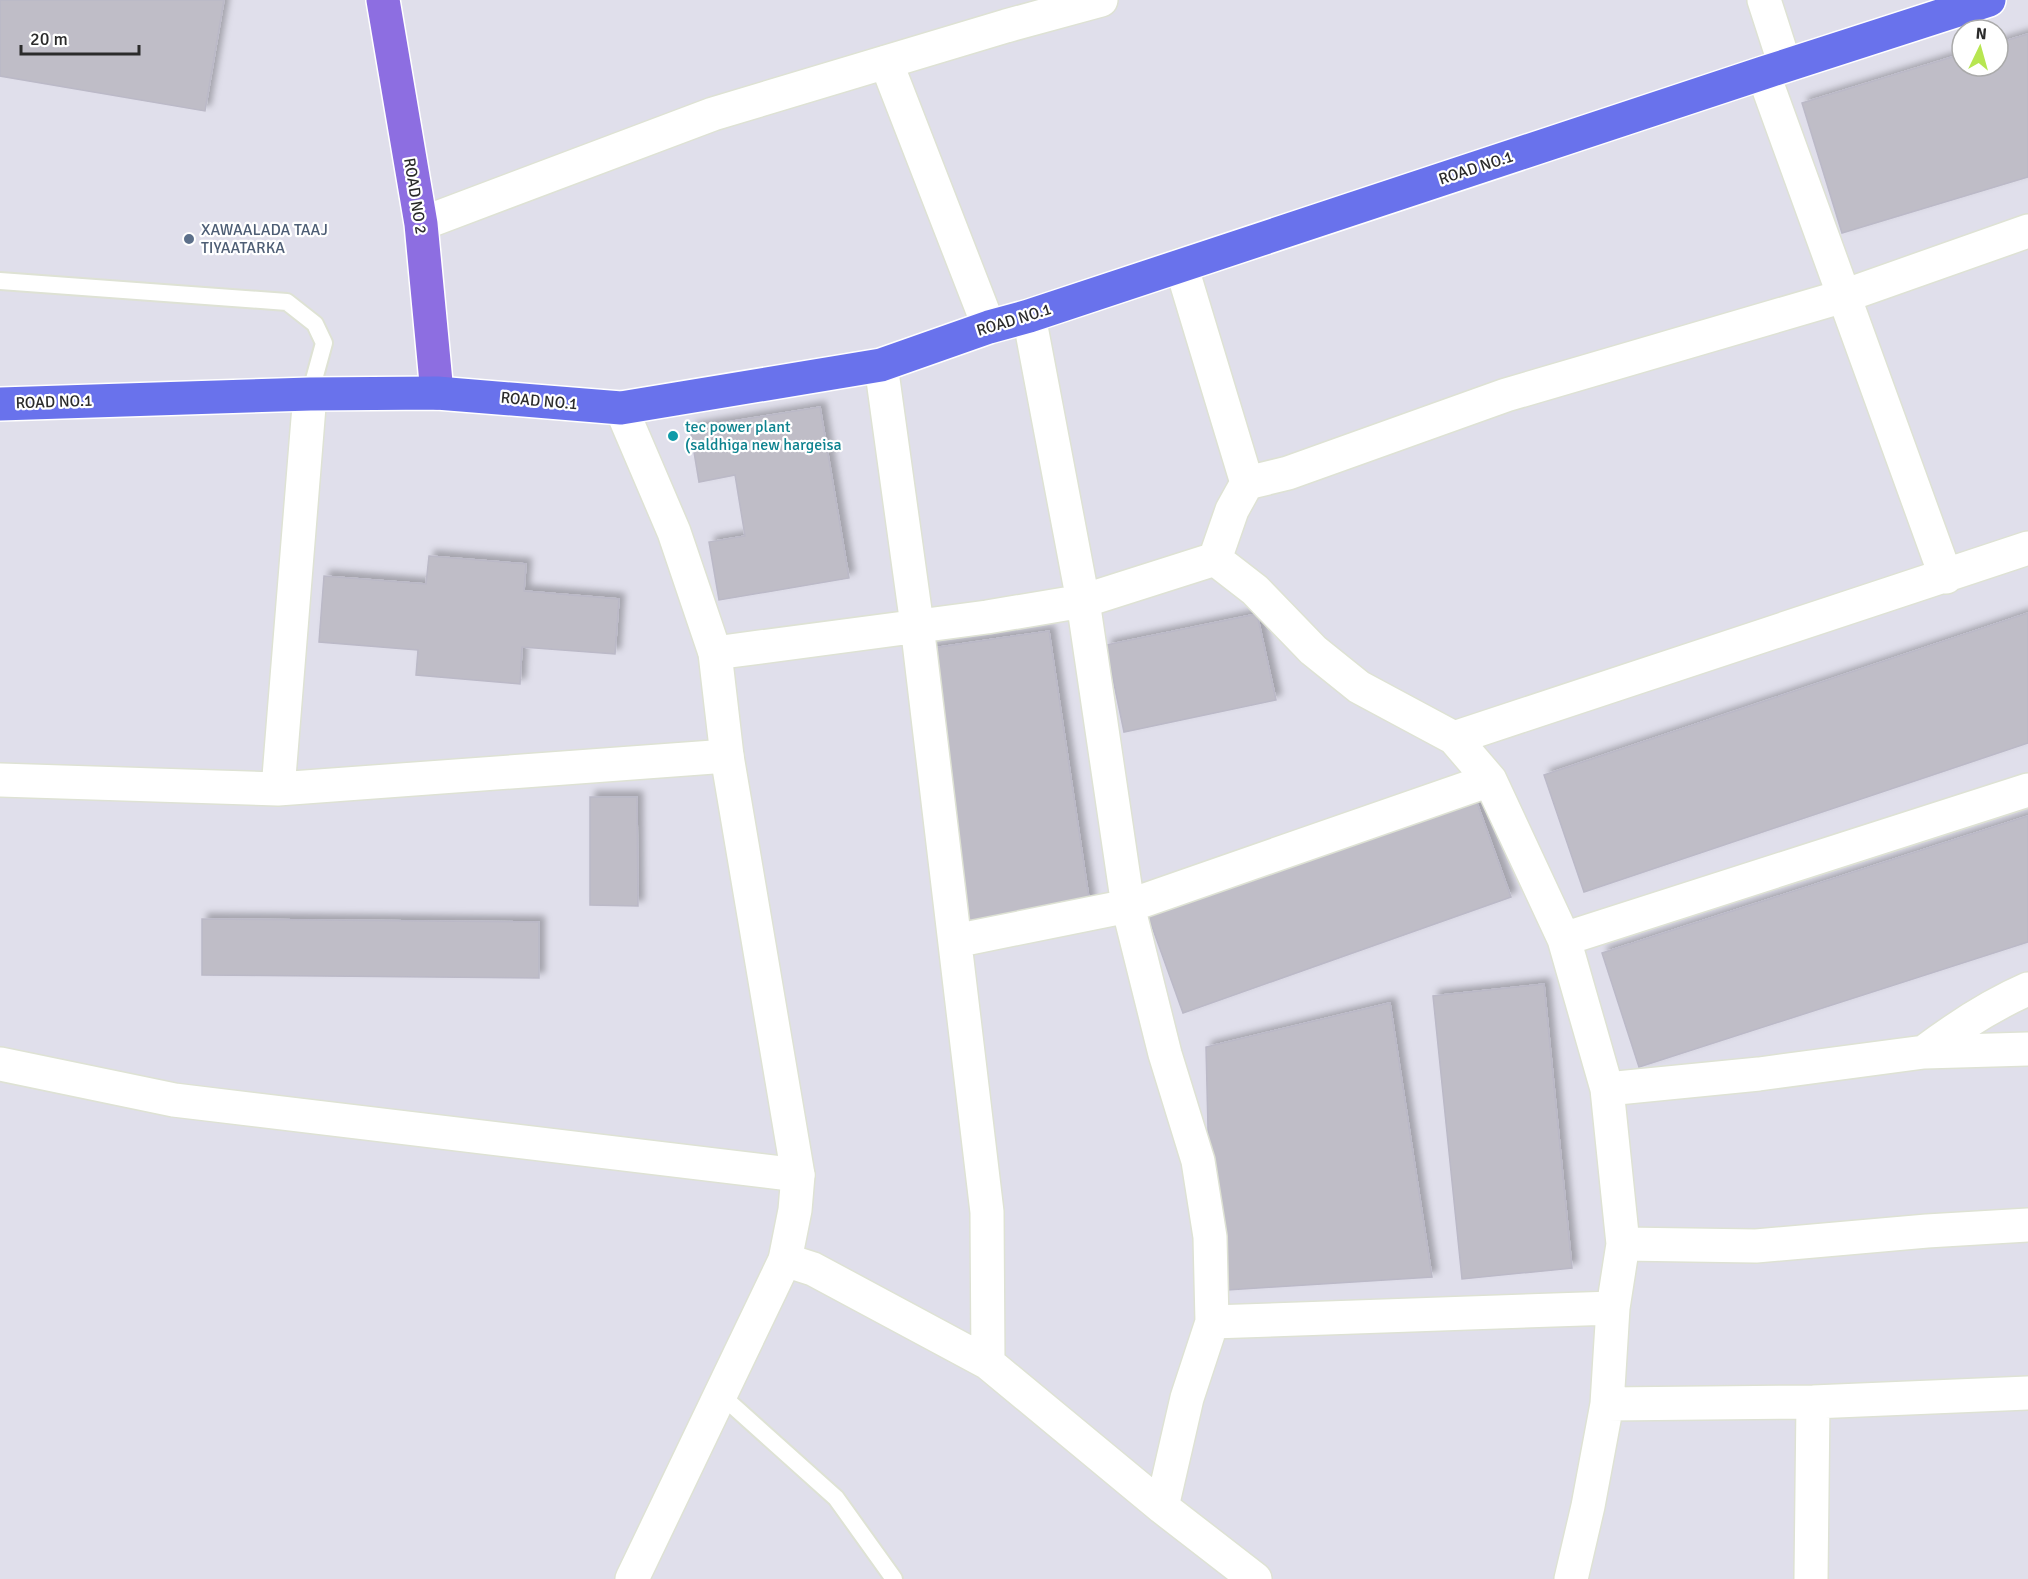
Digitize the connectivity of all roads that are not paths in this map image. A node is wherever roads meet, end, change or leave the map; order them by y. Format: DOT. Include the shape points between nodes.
graph roads {
  1 [pos="383,0"];
  2 [pos="1101,0"];
  3 [pos="1764,0"];
  4 [pos="1989,0"];
  5 [pos="886,62"];
  6 [pos="1774,69"];
  7 [pos="421,224"];
  8 [pos="2028,231"];
  9 [pos="1181,265"];
  10 [pos="0,281"];
  11 [pos="1844,296"];
  12 [pos="1029,316"];
  13 [pos="989,327"];
  14 [pos="881,365"];
  15 [pos="310,393"];
  16 [pos="437,393"];
  17 [pos="0,404"];
  18 [pos="621,408"];
  19 [pos="1247,483"];
  20 [pos="2028,548"];
  21 [pos="1215,559"];
  22 [pos="1946,577"];
  23 [pos="1083,601"];
  24 [pos="917,625"];
  25 [pos="715,653"];
  26 [pos="1454,738"];
  27 [pos="727,756"];
  28 [pos="0,780"];
  29 [pos="1490,780"];
  30 [pos="278,789"];
  31 [pos="2028,790"];
  32 [pos="1128,906"];
  33 [pos="1564,939"];
  34 [pos="955,941"];
  35 [pos="2028,989"];
  36 [pos="2028,1050"];
  37 [pos="1924,1053"];
  38 [pos="0,1064"];
  39 [pos="1607,1089"];
  40 [pos="798,1175"];
  41 [pos="2028,1225"];
  42 [pos="1623,1244"];
  43 [pos="785,1260"];
  44 [pos="1613,1308"];
  45 [pos="1212,1322"];
  46 [pos="988,1363"];
  47 [pos="2028,1394"];
  48 [pos="720,1395"];
  49 [pos="1813,1402"];
  50 [pos="1607,1404"];
  51 [pos="1162,1507"];
  52 [pos="632,1579"];
  53 [pos="894,1579"];
  54 [pos="1255,1579"];
  55 [pos="1571,1579"];
  56 [pos="1811,1579"];
  1 -- 7 [label="main road, ROAD NO 2"];
  2 -- 5 [label="street"];
  3 -- 6 [label="street"];
  4 -- 6 [label="highway, ROAD NO.1"];
  5 -- 7 [label="street" via="713,114"];
  5 -- 13 [label="street"];
  6 -- 9 [label="highway, ROAD NO.1"];
  6 -- 11 [label="street"];
  7 -- 16 [label="main road, ROAD NO 2"];
  8 -- 11 [label="street"];
  9 -- 12 [label="highway, ROAD NO.1"];
  9 -- 19 [label="street"];
  10 -- 15 [label="lane" via="287,302 315,324 324,344"];
  11 -- 19 [label="street" via="1506,395"];
  11 -- 22 [label="street"];
  12 -- 13 [label="highway, ROAD NO.1"];
  12 -- 23 [label="street"];
  13 -- 14 [label="highway, ROAD NO.1"];
  14 -- 18 [label="highway, ROAD NO.1"];
  14 -- 24 [label="street"];
  15 -- 16 [label="highway, ROAD NO.1"];
  15 -- 17 [label="highway, ROAD NO.1"];
  15 -- 30 [label="street"];
  16 -- 18 [label="highway, ROAD NO.1"];
  18 -- 25 [label="street" via="674,532"];
  19 -- 21 [label="street" via="1232,510"];
  20 -- 22 [label="street"];
  21 -- 23 [label="street"];
  21 -- 26 [label="street" via="1256,590 1313,650 1359,687"];
  22 -- 26 [label="street"];
  23 -- 24 [label="street"];
  23 -- 32 [label="street"];
  24 -- 25 [label="street"];
  24 -- 34 [label="street"];
  25 -- 27 [label="street"];
  26 -- 29 [label="street"];
  27 -- 30 [label="street"];
  27 -- 40 [label="street"];
  28 -- 30 [label="street"];
  29 -- 32 [label="street"];
  29 -- 33 [label="street"];
  31 -- 33 [label="street"];
  32 -- 34 [label="street"];
  32 -- 45 [label="street" via="1165,1054 1198,1161 1210,1237"];
  33 -- 39 [label="street"];
  34 -- 46 [label="street" via="987,1212"];
  35 -- 37 [label="street" via="2007,998"];
  36 -- 37 [label="street"];
  37 -- 39 [label="street"];
  38 -- 40 [label="street" via="174,1100"];
  39 -- 42 [label="street"];
  40 -- 43 [label="street"];
  41 -- 42 [label="street" via="1756,1246"];
  42 -- 44 [label="street"];
  43 -- 46 [label="street" via="813,1269"];
  43 -- 48 [label="street"];
  44 -- 45 [label="street"];
  44 -- 50 [label="street"];
  45 -- 51 [label="street" via="1187,1398"];
  46 -- 51 [label="street"];
  47 -- 49 [label="street"];
  48 -- 52 [label="street"];
  48 -- 53 [label="lane" via="836,1498"];
  49 -- 50 [label="street"];
  49 -- 56 [label="street"];
  50 -- 55 [label="street"];
  51 -- 54 [label="street"];
}
